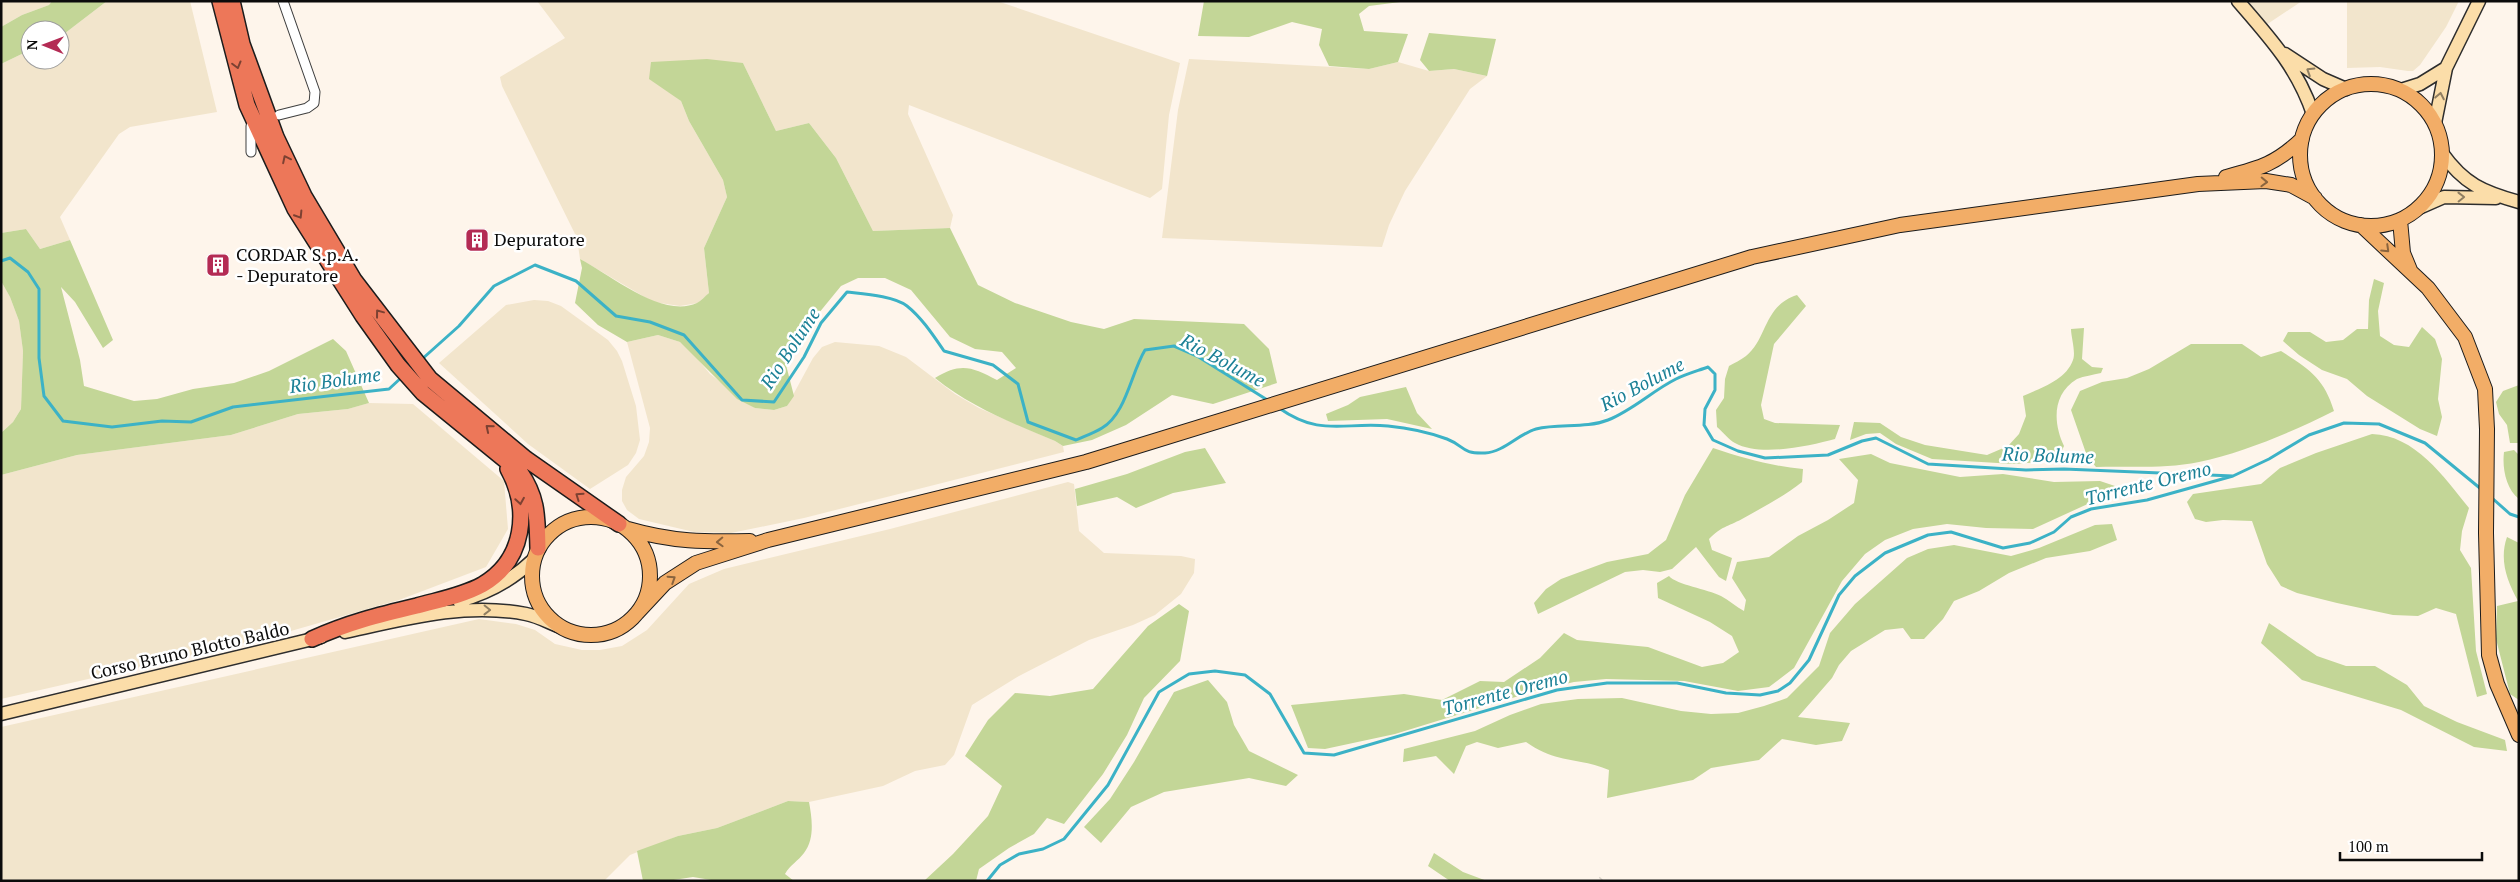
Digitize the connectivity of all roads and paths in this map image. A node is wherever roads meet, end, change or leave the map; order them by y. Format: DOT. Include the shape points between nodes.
graph roads {
  1 [pos="220,1"];
  2 [pos="232,1"];
  3 [pos="283,1"];
  4 [pos="2238,1"];
  5 [pos="2479,1"];
  6 [pos="2278,48"];
  7 [pos="2446,68"];
  8 [pos="2346,88"];
  9 [pos="2401,90"];
  10 [pos="2313,114"];
  11 [pos="279,115"];
  12 [pos="2435,123"];
  13 [pos="251,126"];
  14 [pos="2302,139"];
  15 [pos="251,152"];
  16 [pos="2442,153"];
  17 [pos="2198,184"];
  18 [pos="2315,198"];
  19 [pos="2504,198"];
  20 [pos="2519,202"];
  21 [pos="2419,208"];
  22 [pos="2400,220"];
  23 [pos="2361,225"];
  24 [pos="2411,274"];
  25 [pos="501,456"];
  26 [pos="623,526"];
  27 [pos="768,540"];
  28 [pos="536,554"];
  29 [pos="637,613"];
  30 [pos="387,623"];
  31 [pos="558,626"];
  32 [pos="312,640"];
  33 [pos="1,714"];
  34 [pos="2519,736"];
  1 -- 25 [label="highway, one-way" via="248,105 295,209 363,316 398,364 423,393"];
  26 -- 2 [label="highway, one-way" via="526,459 430,379 354,280 304,196 276,137 242,44"];
  3 -- 11 [label="street" via="315,92 314,103 307,108"];
  4 -- 6 [label="main road"];
  5 -- 7 [label="main road"];
  8 -- 6 [label="main road, one-way" via="2323,79"];
  6 -- 10 [label="main road" via="2304,87"];
  7 -- 9 [label="main road" via="2420,84"];
  12 -- 7 [label="main road, one-way"];
  8 -- 9 [label="main road" via="2364,84"];
  8 -- 10 [label="main road"];
  9 -- 12 [label="main road" via="2421,104"];
  10 -- 14 [label="main road"];
  12 -- 16 [label="main road"];
  13 -- 15 [label="street"];
  14 -- 17 [label="main road" via="2284,156 2261,168"];
  14 -- 18 [label="main road" via="2302,167"];
  16 -- 19 [label="main road" via="2469,183"];
  16 -- 21 [label="main road" via="2440,173 2432,192"];
  17 -- 18 [label="main road, one-way" via="2266,181 2291,185"];
  17 -- 27 [label="main road" via="1900,225 1752,257 1068,467"];
  18 -- 23 [label="main road" via="2336,216"];
  19 -- 20 [label="main road"];
  21 -- 19 [label="main road, one-way" via="2444,197"];
  21 -- 22 [label="main road"];
  22 -- 23 [label="main road" via="2381,225"];
  22 -- 24 [label="main road" via="2403,253"];
  23 -- 24 [label="main road, one-way"];
  24 -- 34 [label="main road" via="2428,288 2465,337 2485,389 2489,655 2497,684"];
  25 -- 28 [label="highway" via="520,472 536,504"];
  25 -- 32 [label="highway, one-way" via="517,485 522,511 517,540 504,566 482,585 456,596 345,624"];
  27 -- 26 [label="main road, one-way" via="696,543 658,538"];
  26 -- 28 [label="main road" via="604,518 574,519 554,530"];
  26 -- 29 [label="main road" via="642,547 649,569 645,599"];
  29 -- 27 [label="main road, one-way" via="665,583 696,563"];
  28 -- 30 [label="main road, Corso Bruno Blotto Baldo" via="516,576 484,594"];
  28 -- 31 [label="main road" via="531,575 536,597 547,616"];
  29 -- 31 [label="main road" via="621,627 600,635 571,632"];
  30 -- 31 [label="main road, Corso Bruno Blotto Baldo, one-way" via="443,612 488,609 528,614"];
  30 -- 32 [label="main road, Corso Bruno Blotto Baldo"];
  32 -- 33 [label="main road, Corso Bruno Blotto Baldo"];
}
